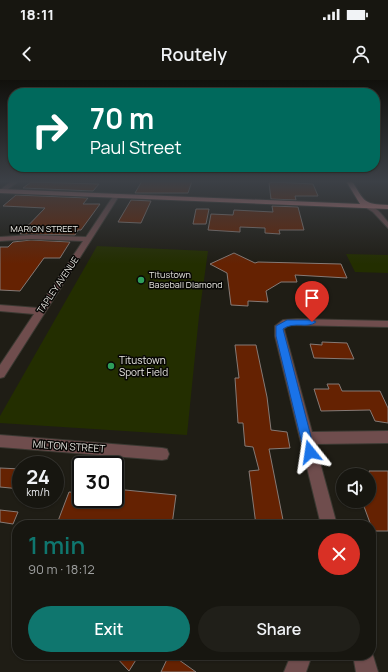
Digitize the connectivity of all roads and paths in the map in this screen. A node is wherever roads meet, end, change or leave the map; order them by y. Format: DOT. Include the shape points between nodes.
graph roads {
  1 [pos="108,209"];
  2 [pos="371,209"];
  3 [pos="388,226"];
  4 [pos="0,239"];
  5 [pos="88,239"];
  6 [pos="0,308"];
  7 [pos="40,311"];
  8 [pos="388,324"];
  9 [pos="0,374"];
  10 [pos="388,437"];
  11 [pos="306,438"];
  12 [pos="0,441"];
  13 [pos="162,454"];
  14 [pos="328,520"];
  15 [pos="300,660"];
  16 [pos="363,660"];
  17 [pos="294,672"];
  18 [pos="367,672"];
  1 -- 5 [label="street, TAPLEY AVENUE"];
  2 -- 3 [label="street"];
  4 -- 5 [label="street, MARION STREET"];
  5 -- 7 [label="street, TAPLEY AVENUE"];
  6 -- 7 [label="street"];
  7 -- 9 [label="street, TAPLEY AVENUE"];
  8 -- 11 [label="street" via="287,322 279,328"];
  10 -- 11 [label="street"];
  11 -- 14 [label="street"];
  12 -- 13 [label="street, MILTON STREET"];
  15 -- 17 [label="street"];
  16 -- 18 [label="street"];
}
